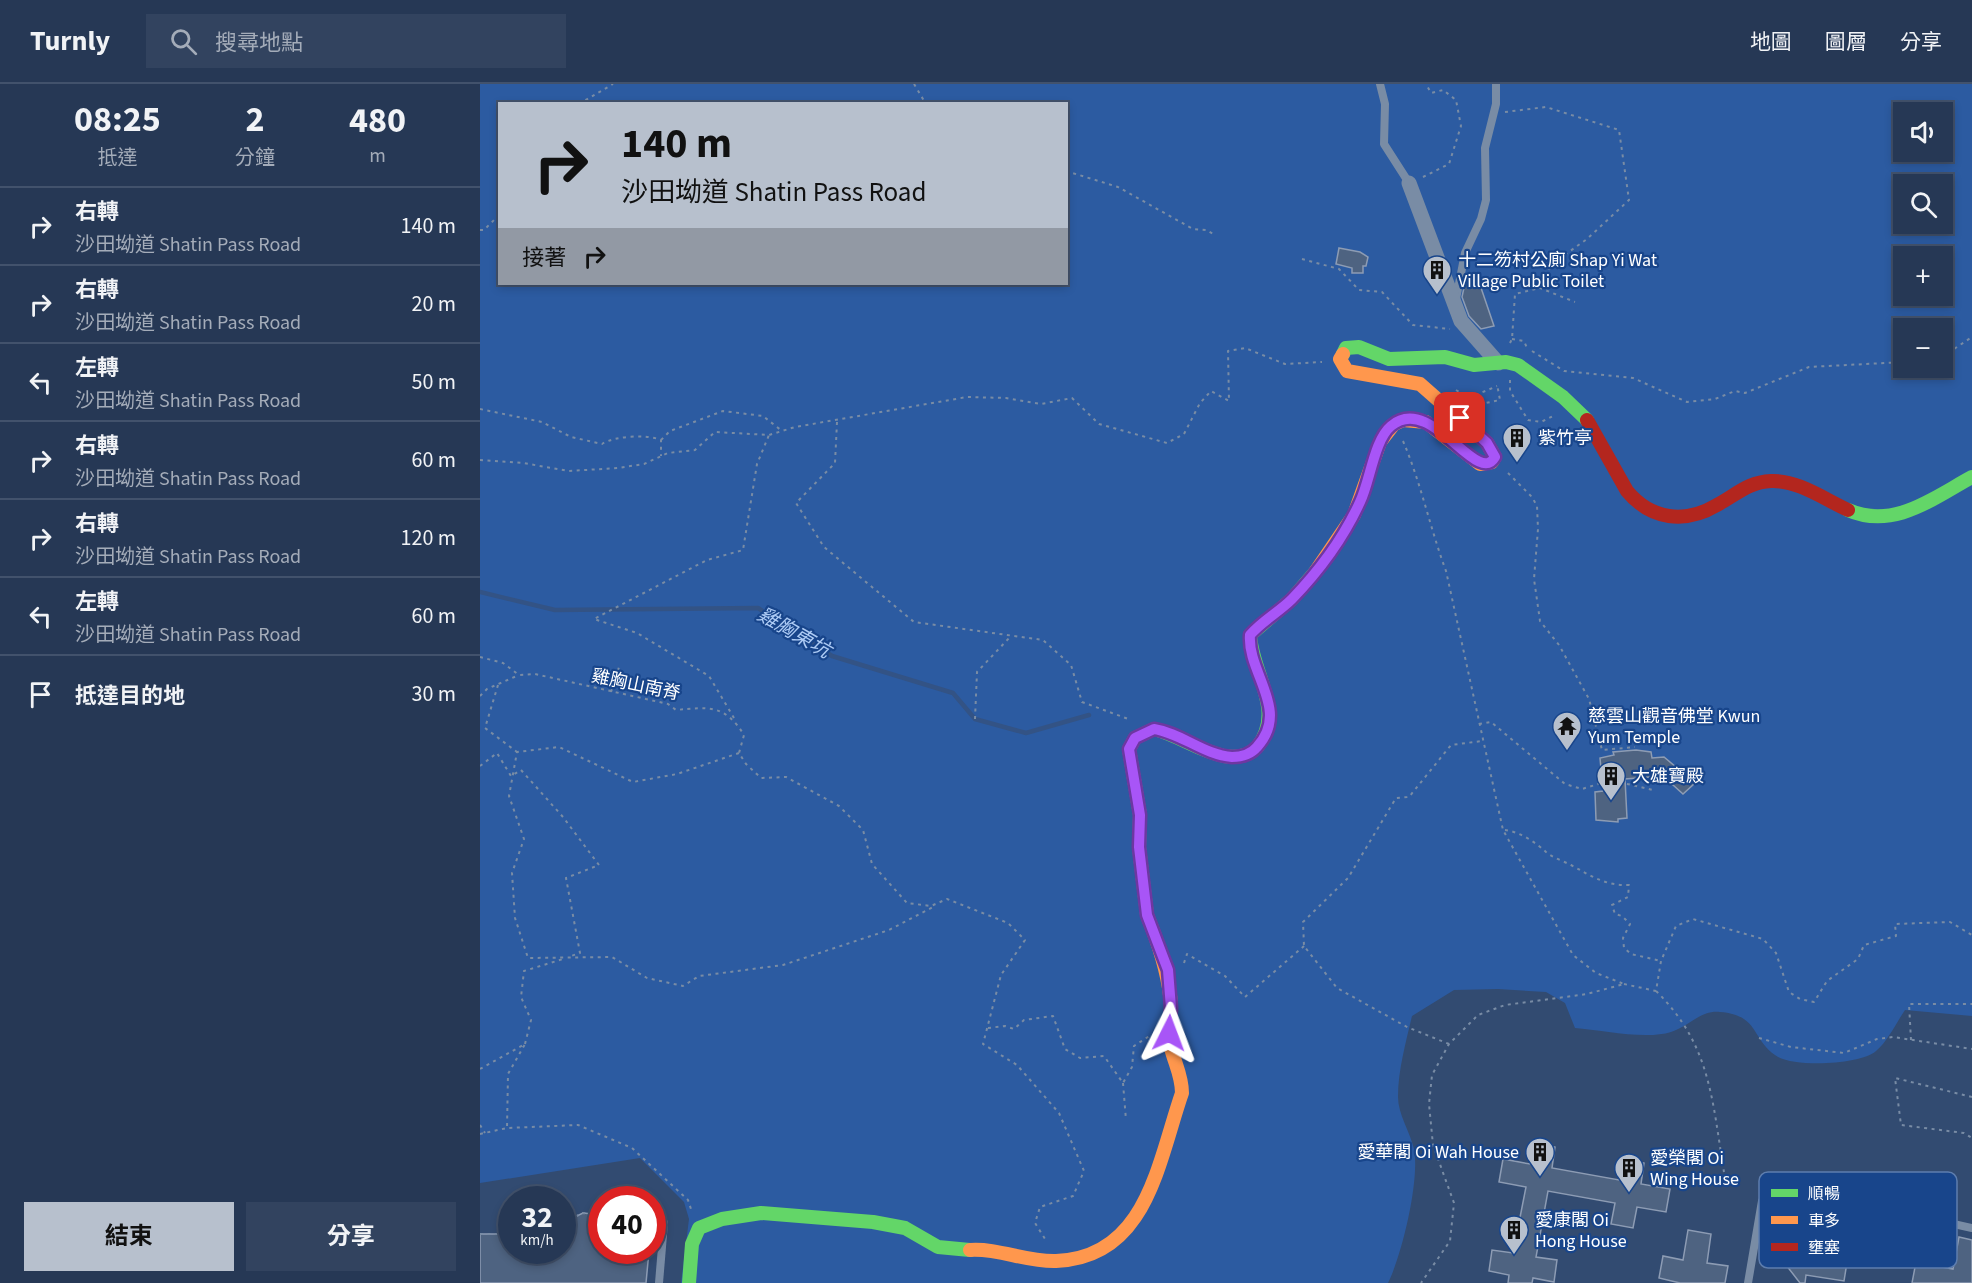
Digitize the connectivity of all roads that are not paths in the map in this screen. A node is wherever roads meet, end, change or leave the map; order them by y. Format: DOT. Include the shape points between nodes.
graph roads {
  1 [pos="1380,84"];
  2 [pos="1496,84"];
  3 [pos="1410,183"];
  4 [pos="1456,303"];
  5 [pos="1498,369"];
  6 [pos="1972,477"];
  7 [pos="1759,1219"];
  8 [pos="1957,1225"];
  9 [pos="1972,1228"];
  10 [pos="661,1264"];
  11 [pos="659,1283"];
  12 [pos="688,1283"];
  13 [pos="1748,1283"];
  1 -- 3 [label="lane" via="1385,104 1384,144"];
  2 -- 4 [label="lane" via="1485,148 1486,200 1464,253"];
  3 -- 4 [label="street"];
  4 -- 5 [label="street" via="1468,330 1490,351"];
  5 -- 6 [label="street" via="1518,364 1586,417 1620,479 1643,508 1657,514 1675,518 1696,515 1749,485 1766,481 1795,487 1860,514 1886,518 1908,511"];
  5 -- 12 [label="street" via="1435,357 1389,359 1351,346 1343,352 1340,359 1347,371 1420,384 1487,443 1495,457 1492,462 1480,464 1429,424 1411,419 1396,422 1386,431 1361,501 1335,547 1293,598 1250,635 1251,654 1270,709 1266,737 1253,751 1233,757 1154,729 1135,738 1129,749 1140,815 1139,847 1147,915 1168,970 1171,1048 1182,1078 1182,1093 1142,1210 1114,1243 1088,1257 1037,1260 984,1249 938,1246 905,1228 760,1213 699,1228 692,1244"];
  7 -- 13 [label="lane"];
  8 -- 9 [label="lane"];
  10 -- 11 [label="lane"];
}
